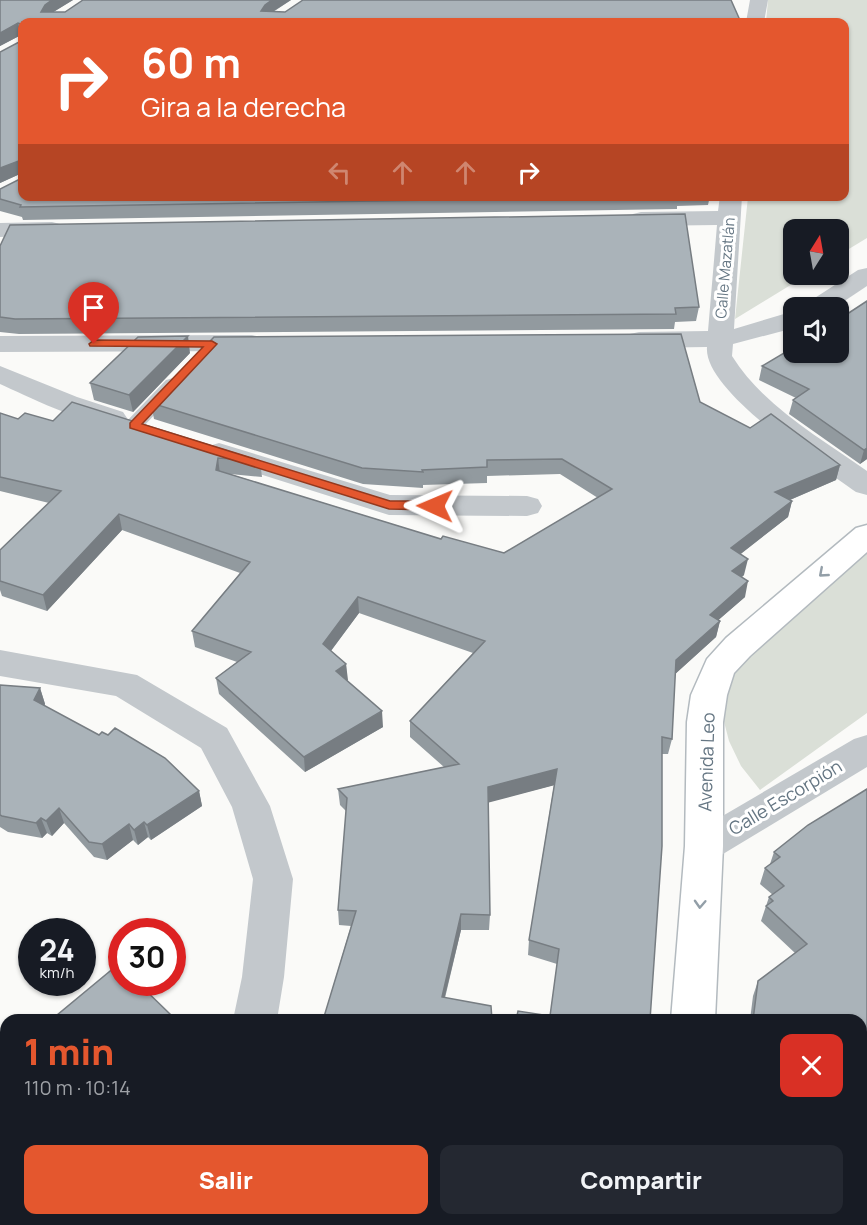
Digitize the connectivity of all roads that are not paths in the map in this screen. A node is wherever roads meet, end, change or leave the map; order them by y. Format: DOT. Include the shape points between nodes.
graph roads {
  1 [pos="759,0"];
  2 [pos="756,18"];
  3 [pos="730,207"];
  4 [pos="621,219"];
  5 [pos="72,229"];
  6 [pos="0,230"];
  7 [pos="867,275"];
  8 [pos="833,297"];
  9 [pos="783,325"];
  10 [pos="719,339"];
  11 [pos="612,340"];
  12 [pos="271,343"];
  13 [pos="0,344"];
  14 [pos="199,357"];
  15 [pos="0,374"];
  16 [pos="134,425"];
  17 [pos="867,485"];
  18 [pos="527,506"];
  19 [pos="867,535"];
  20 [pos="0,663"];
  21 [pos="867,749"];
  22 [pos="704,846"];
  23 [pos="256,1014"];
  24 [pos="693,1014"];
  1 -- 2 [label="street"];
  3 -- 4 [label="street"];
  3 -- 10 [label="street, Calle Mazatlán"];
  5 -- 6 [label="street"];
  7 -- 8 [label="street"];
  9 -- 10 [label="street"];
  10 -- 11 [label="street"];
  10 -- 17 [label="street, Calle Mazatlán" via="723,365 742,389"];
  12 -- 14 [label="street"];
  13 -- 14 [label="street"];
  14 -- 16 [label="lane"];
  15 -- 16 [label="street" via="66,403"];
  16 -- 18 [label="street" via="389,505"];
  19 -- 22 [label="street, Avenida Leo, one-way" via="719,668 705,722"];
  20 -- 23 [label="street" via="125,684 214,738 251,806 273,879"];
  21 -- 22 [label="street, Calle Escorpión"];
  22 -- 24 [label="street, Avenida Leo, one-way"];
}
